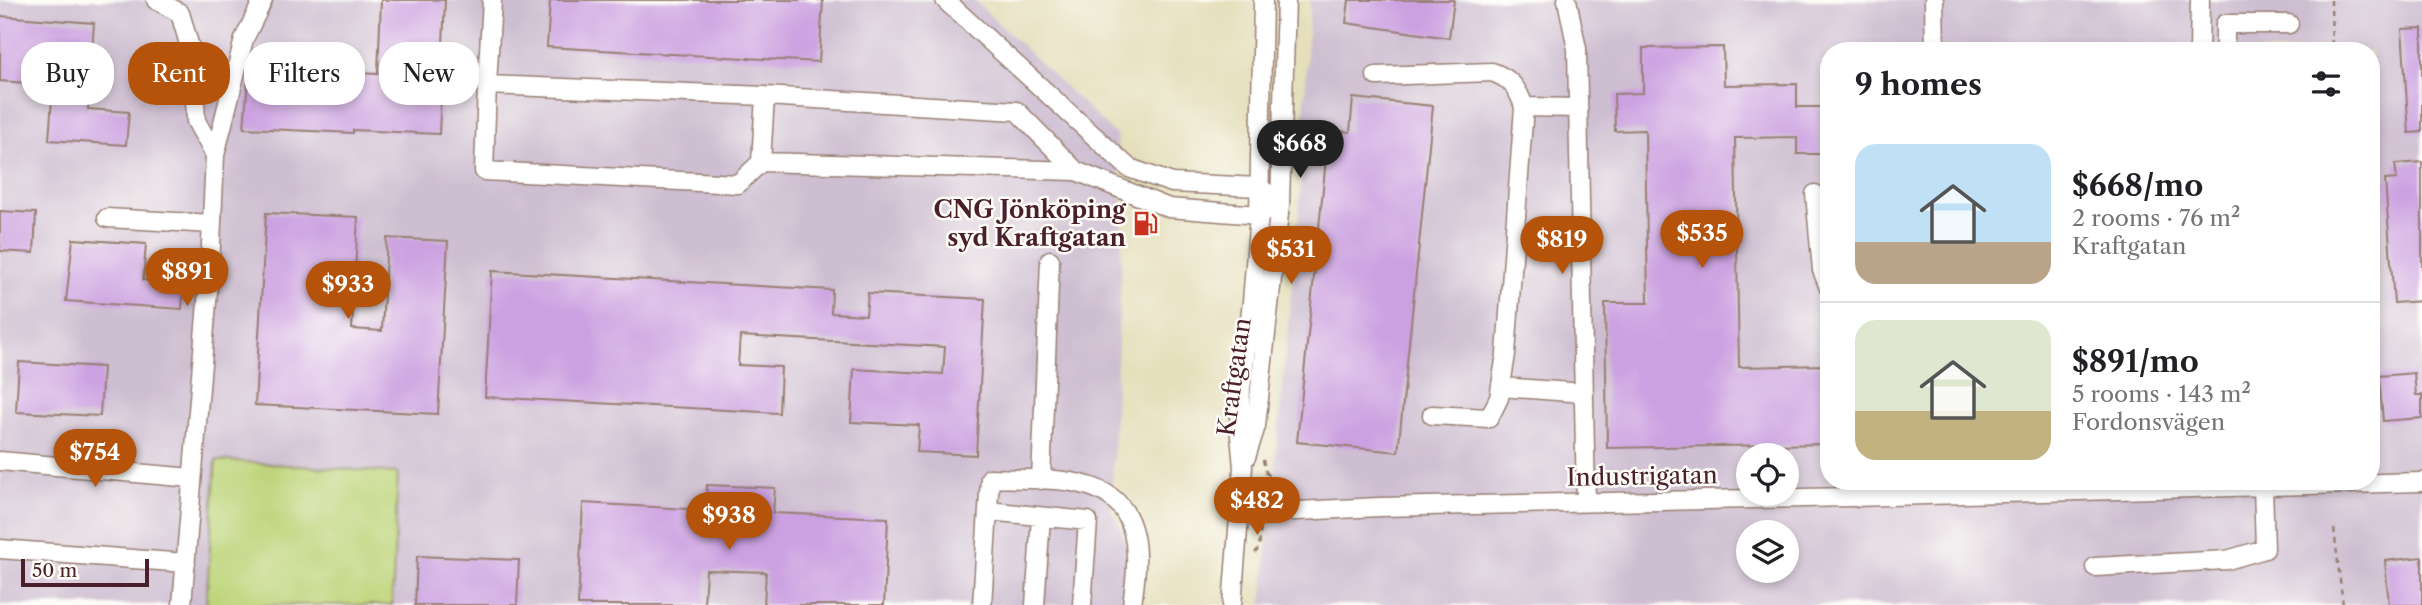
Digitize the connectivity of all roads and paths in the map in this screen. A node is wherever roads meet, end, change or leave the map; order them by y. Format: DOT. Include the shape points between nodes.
graph roads {
  1 [pos="156,0"];
  2 [pos="263,0"];
  3 [pos="492,0"];
  4 [pos="945,0"];
  5 [pos="1263,0"];
  6 [pos="1286,0"];
  7 [pos="1567,0"];
  8 [pos="1934,0"];
  9 [pos="2200,0"];
  10 [pos="2331,0"];
  11 [pos="2289,24"];
  12 [pos="1935,42"];
  13 [pos="2199,42"];
  14 [pos="2225,42"];
  15 [pos="2332,42"];
  16 [pos="1376,76"];
  17 [pos="487,85"];
  18 [pos="765,96"];
  19 [pos="1524,107"];
  20 [pos="1578,108"];
  21 [pos="215,155"];
  22 [pos="761,162"];
  23 [pos="1076,171"];
  24 [pos="1259,187"];
  25 [pos="1815,194"];
  26 [pos="1280,204"];
  27 [pos="1259,215"];
  28 [pos="107,218"];
  29 [pos="212,224"];
  30 [pos="1820,248"];
  31 [pos="1050,260"];
  32 [pos="1501,387"];
  33 [pos="1584,393"];
  34 [pos="1432,415"];
  35 [pos="0,461"];
  36 [pos="1243,467"];
  37 [pos="192,478"];
  38 [pos="1041,480"];
  39 [pos="2422,482"];
  40 [pos="2380,483"];
  41 [pos="1830,490"];
  42 [pos="2263,490"];
  43 [pos="1586,502"];
  44 [pos="1241,509"];
  45 [pos="988,511"];
  46 [pos="1041,517"];
  47 [pos="2334,529"];
  48 [pos="0,549"];
  49 [pos="186,563"];
  50 [pos="2095,567"];
  51 [pos="182,605"];
  52 [pos="982,605"];
  53 [pos="1035,605"];
  54 [pos="1082,605"];
  55 [pos="1132,605"];
  56 [pos="1232,605"];
  57 [pos="2343,605"];
  1 -- 21 [label="street" via="180,13 193,58 196,121"];
  2 -- 21 [label="street" via="244,39"];
  3 -- 17 [label="street"];
  4 -- 24 [label="street" via="1129,168 1172,183"];
  5 -- 24 [label="street, Kraftgatan"];
  6 -- 26 [label="street, Kraftgatan"];
  7 -- 20 [label="street" via="1577,49"];
  8 -- 12 [label="street"];
  9 -- 13 [label="street"];
  10 -- 15 [label="path"];
  11 -- 14 [label="street" via="2224,24"];
  16 -- 19 [label="street" via="1492,72 1507,77"];
  17 -- 18 [label="street"];
  17 -- 22 [label="street" via="484,171 738,184"];
  18 -- 22 [label="street"];
  18 -- 23 [label="street" via="1017,111"];
  19 -- 20 [label="street"];
  19 -- 32 [label="street"];
  20 -- 33 [label="street"];
  21 -- 29 [label="street"];
  22 -- 23 [label="street"];
  23 -- 27 [label="street" via="1169,208"];
  24 -- 26 [label="street"];
  24 -- 27 [label="street, Kraftgatan"];
  25 -- 30 [label="street"];
  26 -- 27 [label="street"];
  26 -- 36 [label="street, Kraftgatan" via="1256,426"];
  27 -- 36 [label="street, Kraftgatan" via="1241,388"];
  28 -- 29 [label="street"];
  29 -- 37 [label="street"];
  31 -- 38 [label="street"];
  32 -- 33 [label="street"];
  32 -- 34 [label="street" via="1489,418"];
  33 -- 43 [label="street"];
  35 -- 37 [label="street"];
  36 -- 44 [label="street, Kraftgatan"];
  37 -- 49 [label="street"];
  38 -- 45 [label="street" via="990,478"];
  38 -- 55 [label="street" via="1085,483 1107,492 1119,504 1130,523 1136,556"];
  39 -- 40 [label="street, Industrigatan"];
  41 -- 43 [label="street, Industrigatan"];
  42 -- 50 [label="street" via="2265,549 2227,560"];
  43 -- 44 [label="street, Industrigatan" via="1276,512"];
  44 -- 56 [label="street, Kraftgatan"];
  45 -- 46 [label="street"];
  45 -- 52 [label="street"];
  46 -- 53 [label="street"];
  46 -- 54 [label="street" via="1088,522"];
  47 -- 57 [label="path"];
  48 -- 49 [label="street"];
  49 -- 51 [label="street"];
}
